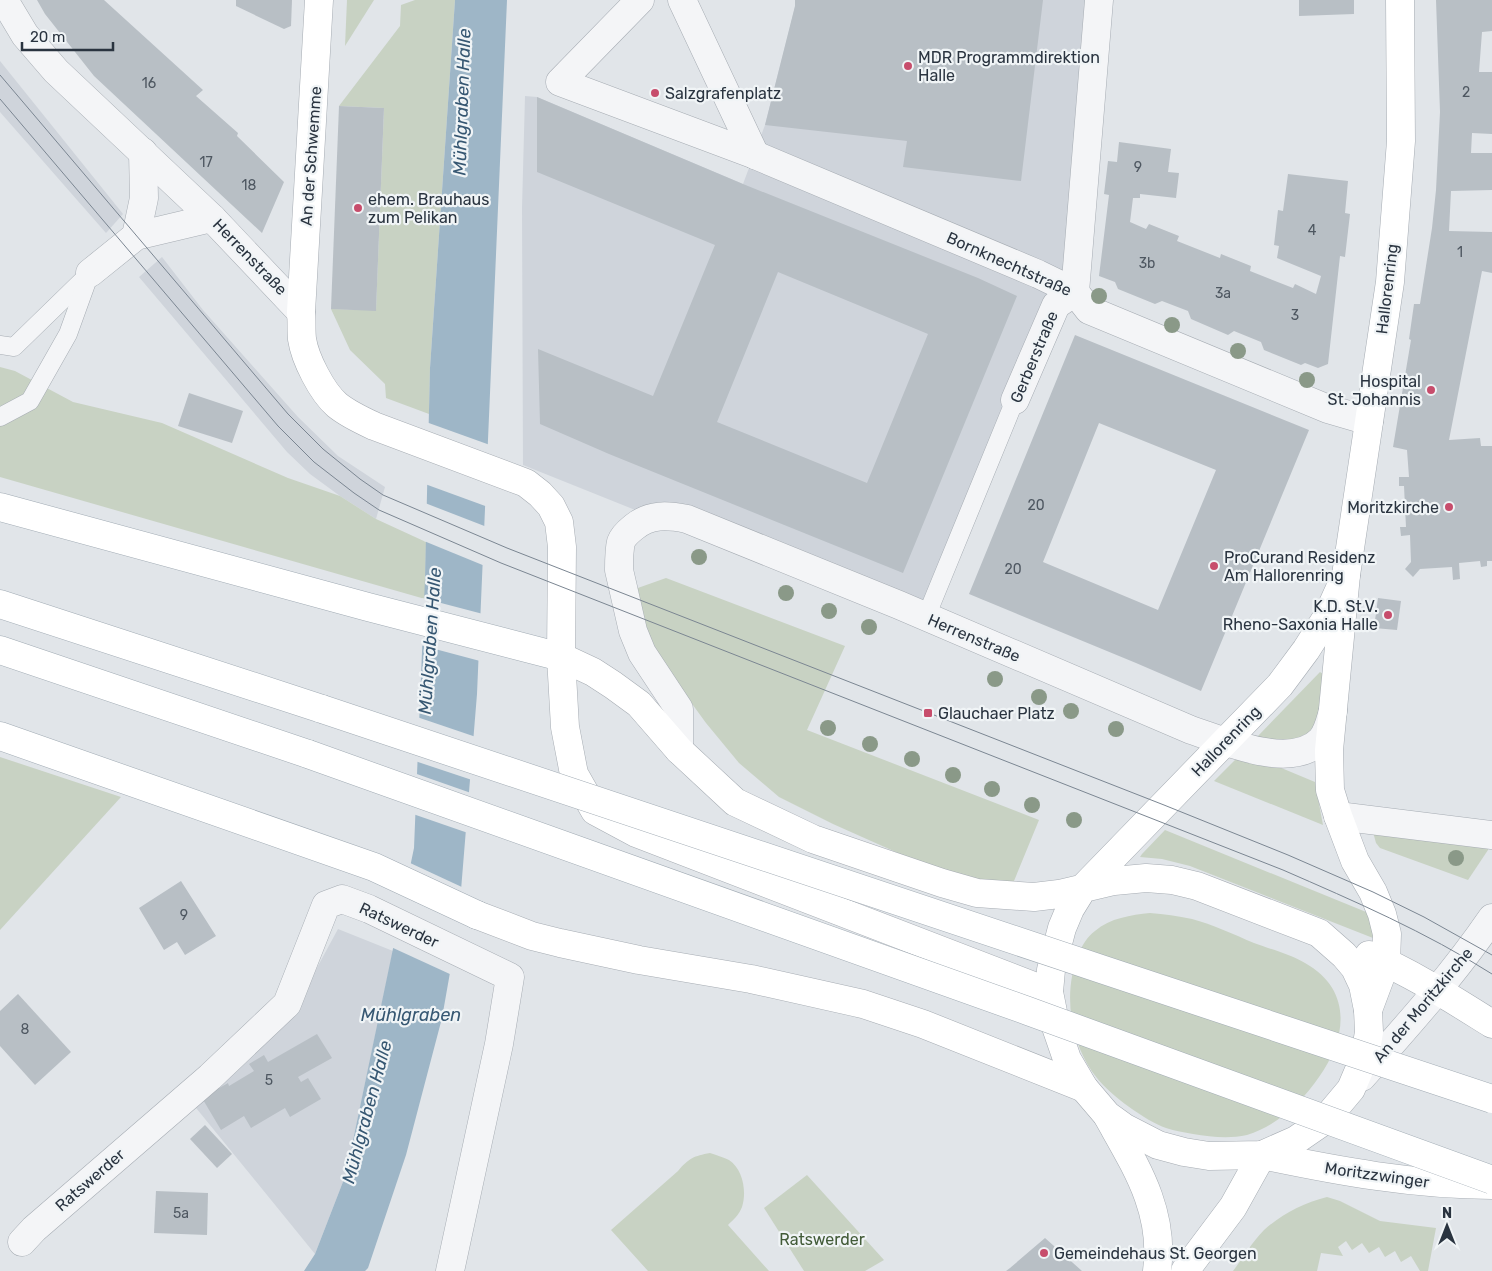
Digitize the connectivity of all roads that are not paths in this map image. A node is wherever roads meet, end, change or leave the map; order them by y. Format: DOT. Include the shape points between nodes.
graph roads {
  1 [pos="4,0"];
  2 [pos="319,0"];
  3 [pos="640,0"];
  4 [pos="682,0"];
  5 [pos="1099,0"];
  6 [pos="1400,0"];
  7 [pos="143,152"];
  8 [pos="755,155"];
  9 [pos="212,218"];
  10 [pos="136,236"];
  11 [pos="90,273"];
  12 [pos="1075,292"];
  13 [pos="301,312"];
  14 [pos="0,345"];
  15 [pos="1016,400"];
  16 [pos="0,417"];
  17 [pos="1369,421"];
  18 [pos="0,507"];
  19 [pos="1346,575"];
  20 [pos="0,604"];
  21 [pos="926,617"];
  22 [pos="0,650"];
  23 [pos="561,657"];
  24 [pos="1333,710"];
  25 [pos="0,736"];
  26 [pos="1226,742"];
  27 [pos="680,750"];
  28 [pos="1338,816"];
  29 [pos="1492,835"];
  30 [pos="1083,888"];
  31 [pos="1492,918"];
  32 [pos="1319,934"];
  33 [pos="1386,962"];
  34 [pos="1438,991"];
  35 [pos="1049,992"];
  36 [pos="1368,1010"];
  37 [pos="1492,1024"];
  38 [pos="1084,1088"];
  39 [pos="1351,1089"];
  40 [pos="1492,1099"];
  41 [pos="1107,1115"];
  42 [pos="1262,1155"];
  43 [pos="1492,1180"];
  44 [pos="1492,1184"];
  45 [pos="22,1242"];
  46 [pos="450,1271"];
  47 [pos="1157,1271"];
  48 [pos="1185,1271"];
  1 -- 7 [label="street, Herrenstraße" via="25,35 56,71"];
  2 -- 13 [label="street, An der Schwemme"];
  3 -- 8 [label="street" via="560,82"];
  4 -- 8 [label="street"];
  5 -- 12 [label="street"];
  6 -- 17 [label="street, Hallorenring" via="1401,141 1390,282"];
  7 -- 9 [label="street, Herrenstraße"];
  7 -- 10 [label="street" via="144,198"];
  8 -- 12 [label="street, Bornknechtstraße"];
  9 -- 10 [label="street"];
  9 -- 13 [label="street, Herrenstraße"];
  10 -- 11 [label="street"];
  11 -- 14 [label="lane" via="14,347"];
  11 -- 16 [label="lane" via="68,334 30,401"];
  12 -- 15 [label="street, Gerberstraße" via="1056,305"];
  12 -- 17 [label="street, Bornknechtstraße" via="1089,310 1328,409"];
  13 -- 23 [label="street" via="306,356 336,404 374,426 526,483 551,506 560,522 562,547"];
  15 -- 21 [label="lane, Gerberstraße"];
  17 -- 19 [label="street, Hallorenring"];
  18 -- 23 [label="street"];
  19 -- 24 [label="street, Hallorenring"];
  19 -- 26 [label="street, Hallorenring" via="1327,617 1306,650 1280,685"];
  20 -- 40 [label="street, bridge"];
  21 -- 26 [label="street, Herrenstraße"];
  21 -- 27 [label="street, Herrenstraße" via="687,518 659,516 647,519 621,540 620,570 632,631 642,653 680,709"];
  22 -- 43 [label="street, bridge" via="308,754"];
  23 -- 27 [label="street" via="600,676 639,704"];
  23 -- 35 [label="street" via="565,726 574,774 595,811 636,833"];
  24 -- 26 [label="street, Herrenstraße" via="1322,739 1297,754 1277,755"];
  24 -- 28 [label="street, Hallorenring" via="1330,790"];
  25 -- 38 [label="street" via="374,867 476,915 532,936 863,1004 923,1024"];
  26 -- 30 [label="street, Hallorenring"];
  27 -- 30 [label="street" via="735,802 822,842 977,893 1034,897"];
  28 -- 29 [label="street"];
  28 -- 33 [label="street, Hallorenring" via="1355,861 1382,914 1387,934"];
  30 -- 32 [label="street" via="1146,878 1172,880 1197,886"];
  30 -- 35 [label="street" via="1062,928"];
  31 -- 34 [label="street, An der Moritzkirche"];
  32 -- 33 [label="street"];
  32 -- 36 [label="street" via="1355,968 1363,985"];
  33 -- 34 [label="street"];
  33 -- 36 [label="street"];
  34 -- 37 [label="street"];
  34 -- 39 [label="street, An der Moritzkirche"];
  35 -- 38 [label="street" via="1056,1027"];
  36 -- 39 [label="street" via="1365,1056"];
  38 -- 41 [label="street"];
  39 -- 42 [label="street" via="1325,1120 1296,1140"];
  41 -- 42 [label="street" via="1158,1145 1184,1152 1208,1156"];
  41 -- 47 [label="street" via="1153,1206 1159,1238"];
  42 -- 44 [label="street, Moritzzwinger" via="1337,1171 1397,1179 1462,1185"];
  42 -- 48 [label="street" via="1233,1207"];
  45 -- 46 [label="street, Ratswerder" via="287,1004 326,905 342,899 510,977 499,1044"];
}
